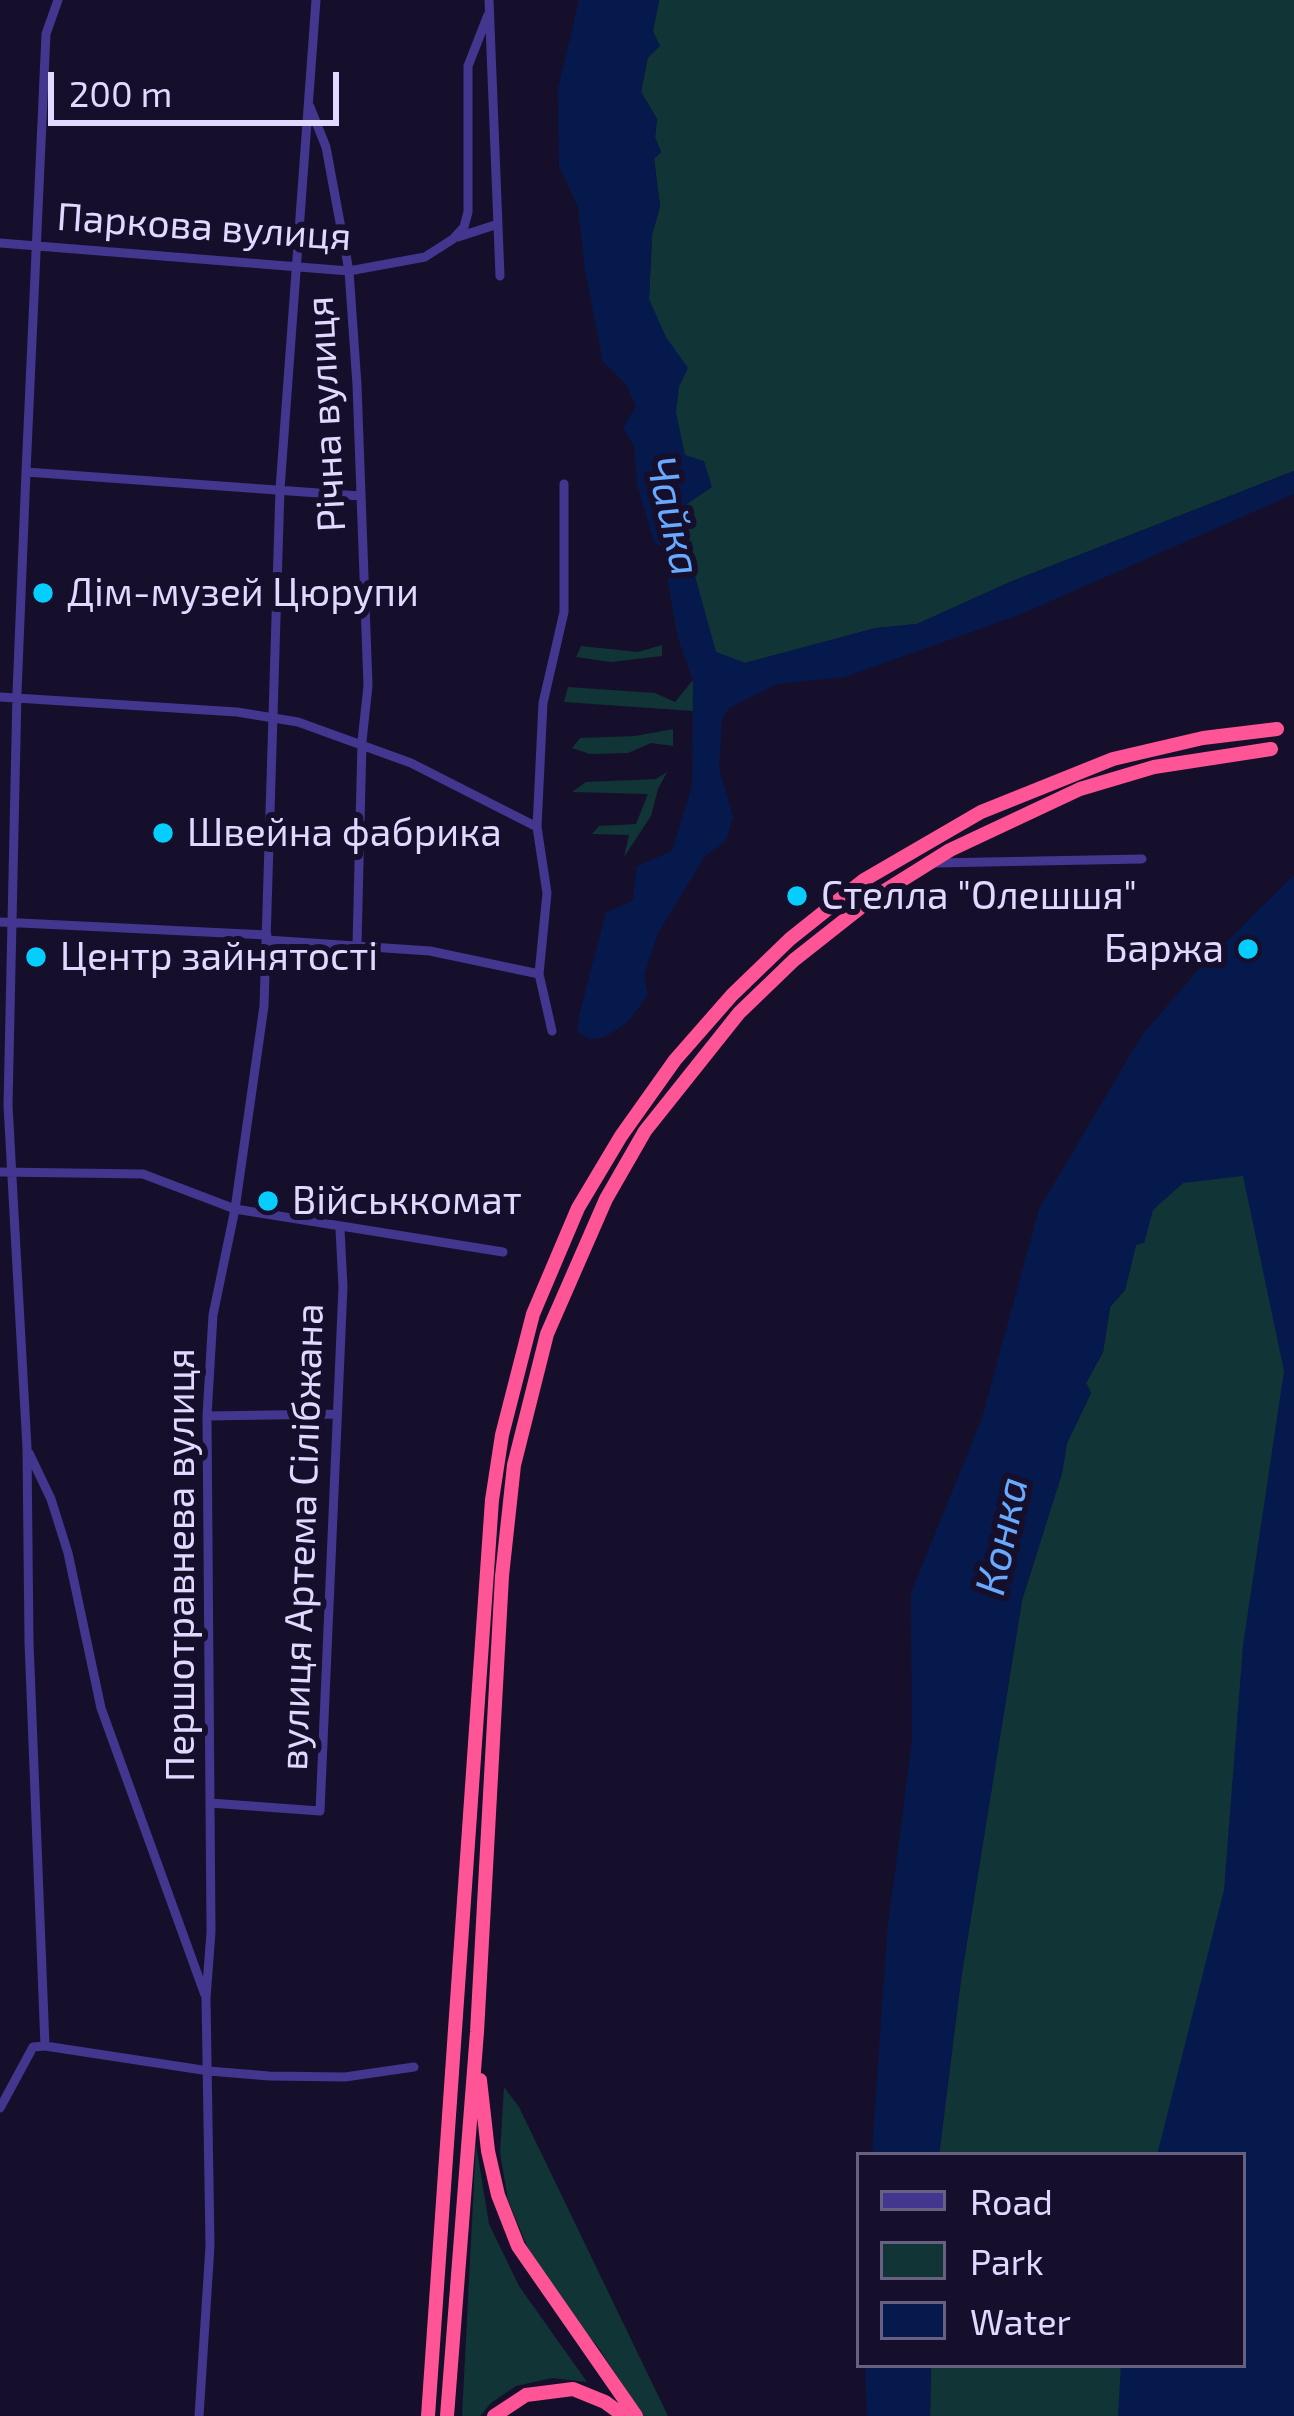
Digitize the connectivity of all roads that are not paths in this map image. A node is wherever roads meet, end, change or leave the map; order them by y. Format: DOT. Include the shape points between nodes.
graph roads {
  1 [pos="58,0"];
  2 [pos="316,0"];
  3 [pos="489,0"];
  4 [pos="488,15"];
  5 [pos="308,102"];
  6 [pos="495,225"];
  7 [pos="453,239"];
  8 [pos="0,243"];
  9 [pos="37,246"];
  10 [pos="294,268"];
  11 [pos="349,271"];
  12 [pos="500,276"];
  13 [pos="26,472"];
  14 [pos="564,484"];
  15 [pos="280,489"];
  16 [pos="360,496"];
  17 [pos="0,697"];
  18 [pos="17,698"];
  19 [pos="272,716"];
  20 [pos="1277,729"];
  21 [pos="362,744"];
  22 [pos="1271,749"];
  23 [pos="537,826"];
  24 [pos="1142,859"];
  25 [pos="929,863"];
  26 [pos="0,922"];
  27 [pos="13,923"];
  28 [pos="267,937"];
  29 [pos="357,945"];
  30 [pos="539,974"];
  31 [pos="552,1031"];
  32 [pos="5,1172"];
  33 [pos="235,1209"];
  34 [pos="340,1229"];
  35 [pos="503,1252"];
  36 [pos="334,1414"];
  37 [pos="207,1416"];
  38 [pos="27,1448"];
  39 [pos="55,1511"];
  40 [pos="28,1522"];
  41 [pos="210,1803"];
  42 [pos="206,1998"];
  43 [pos="477,2032"];
  44 [pos="45,2046"];
  45 [pos="414,2067"];
  46 [pos="209,2071"];
  47 [pos="0,2108"];
  48 [pos="199,2416"];
  49 [pos="426,2416"];
  50 [pos="447,2416"];
  51 [pos="494,2416"];
  52 [pos="624,2416"];
  53 [pos="635,2416"];
  1 -- 9 [label="street" via="46,34"];
  2 -- 5 [label="street, Першотравнева вулиця"];
  3 -- 4 [label="street"];
  4 -- 6 [label="street"];
  4 -- 7 [label="street" via="468,66 469,212"];
  5 -- 10 [label="street, Першотравнева вулиця"];
  5 -- 11 [label="street, Річна вулиця" via="326,147"];
  6 -- 7 [label="street, Паркова вулиця"];
  6 -- 12 [label="street"];
  7 -- 11 [label="street, Паркова вулиця" via="425,256"];
  8 -- 9 [label="street, Паркова вулиця"];
  9 -- 10 [label="street, Паркова вулиця"];
  9 -- 13 [label="street"];
  10 -- 11 [label="street, Паркова вулиця"];
  10 -- 15 [label="street, Першотравнева вулиця"];
  11 -- 16 [label="street, Річна вулиця"];
  13 -- 15 [label="street"];
  13 -- 18 [label="street"];
  14 -- 23 [label="street" via="564,612 543,704"];
  15 -- 16 [label="street"];
  15 -- 19 [label="street, Першотравнева вулиця"];
  16 -- 21 [label="street, Річна вулиця" via="368,686"];
  17 -- 18 [label="street"];
  18 -- 19 [label="street"];
  18 -- 27 [label="street"];
  19 -- 21 [label="street"];
  19 -- 28 [label="street, Першотравнева вулиця"];
  20 -- 49 [label="highway" via="1113,759 981,812 864,880 790,939 675,1060 578,1208 533,1314 492,1500"];
  21 -- 23 [label="street"];
  21 -- 29 [label="street, Річна вулиця"];
  22 -- 25 [label="highway" via="1154,767 1080,789"];
  23 -- 30 [label="street" via="547,893"];
  24 -- 25 [label="street"];
  25 -- 43 [label="highway" via="794,960 688,1073 606,1199 547,1334 514,1465 502,1576"];
  26 -- 27 [label="street"];
  27 -- 28 [label="street"];
  27 -- 32 [label="street"];
  28 -- 29 [label="street"];
  28 -- 33 [label="street, Першотравнева вулиця"];
  29 -- 30 [label="street" via="430,950"];
  30 -- 31 [label="street"];
  32 -- 33 [label="street" via="143,1174"];
  32 -- 38 [label="street"];
  33 -- 34 [label="street"];
  33 -- 37 [label="street, Першотравнева вулиця" via="213,1316"];
  34 -- 35 [label="street"];
  34 -- 36 [label="street, вулиця Артема Сілібжана"];
  36 -- 37 [label="street"];
  36 -- 41 [label="street, вулиця Артема Сілібжана" via="320,1811"];
  37 -- 41 [label="street, Першотравнева вулиця"];
  38 -- 39 [label="street"];
  38 -- 40 [label="street"];
  39 -- 40 [label="street"];
  39 -- 42 [label="street" via="101,1708"];
  40 -- 44 [label="street"];
  41 -- 42 [label="street, Першотравнева вулиця"];
  42 -- 46 [label="street, Першотравнева вулиця"];
  43 -- 50 [label="highway"];
  43 -- 53 [label="highway" via="488,2151 518,2246"];
  44 -- 46 [label="street"];
  44 -- 47 [label="street" via="33,2047"];
  45 -- 46 [label="street" via="345,2078"];
  46 -- 48 [label="street, Першотравнева вулиця" via="210,2246"];
  51 -- 52 [label="highway" via="526,2395 559,2389 589,2393"];
}
